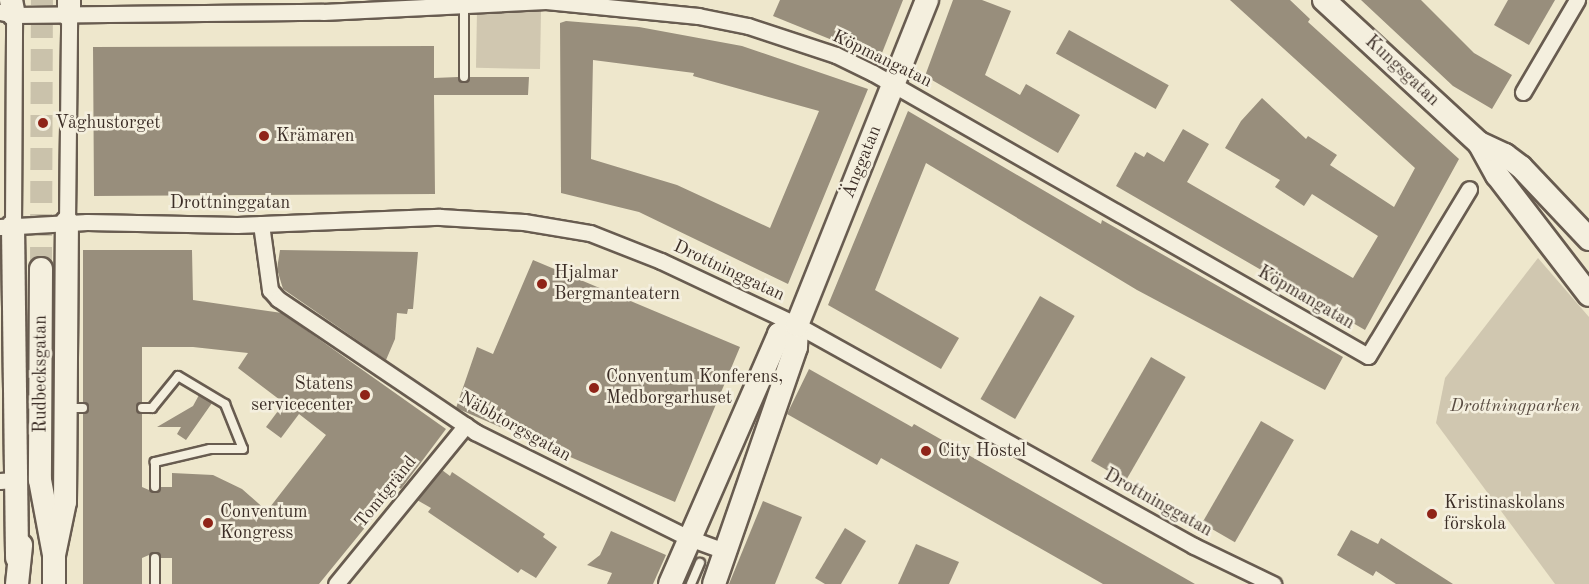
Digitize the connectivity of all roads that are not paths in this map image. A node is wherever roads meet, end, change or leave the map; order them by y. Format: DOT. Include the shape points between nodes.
graph roads {
  1 [pos="927,0"];
  2 [pos="1324,0"];
  3 [pos="1577,0"];
  4 [pos="546,1"];
  5 [pos="464,4"];
  6 [pos="69,8"];
  7 [pos="8,9"];
  8 [pos="464,77"];
  9 [pos="893,84"];
  10 [pos="1523,92"];
  11 [pos="1479,143"];
  12 [pos="1469,189"];
  13 [pos="67,222"];
  14 [pos="261,224"];
  15 [pos="6,227"];
  16 [pos="1589,239"];
  17 [pos="41,268"];
  18 [pos="1589,296"];
  19 [pos="797,325"];
  20 [pos="142,408"];
  21 [pos="466,425"];
  22 [pos="40,480"];
  23 [pos="8,481"];
  24 [pos="155,487"];
  25 [pos="689,538"];
  26 [pos="726,552"];
  27 [pos="54,555"];
  28 [pos="17,558"];
  29 [pos="154,558"];
  30 [pos="700,563"];
  31 [pos="17,584"];
  32 [pos="54,584"];
  33 [pos="155,584"];
  34 [pos="336,584"];
  35 [pos="670,584"];
  36 [pos="691,584"];
  37 [pos="714,584"];
  38 [pos="1273,584"];
  1 -- 9 [label="main road, Änggatan"];
  2 -- 11 [label="main road, Kungsgatan"];
  3 -- 10 [label="street"];
  4 -- 5 [label="street, Köpmangatan"];
  4 -- 9 [label="street, Köpmangatan" via="698,16 748,26 836,55"];
  5 -- 6 [label="street, Köpmangatan" via="322,12"];
  5 -- 8 [label="lane"];
  6 -- 7 [label="street, Köpmangatan"];
  6 -- 13 [label="street"];
  7 -- 15 [label="street"];
  9 -- 12 [label="street, Köpmangatan" via="1368,356"];
  9 -- 19 [label="main road, Änggatan"];
  11 -- 16 [label="main road, Kungsgatan" via="1505,154 1521,167"];
  11 -- 18 [label="main road, Kungsgatan" via="1497,175"];
  13 -- 14 [label="street, Drottninggatan"];
  13 -- 15 [label="street, Drottninggatan"];
  13 -- 27 [label="main road" via="74,408 65,502"];
  14 -- 19 [label="street, Drottninggatan" via="440,217 561,227 626,246"];
  14 -- 21 [label="street, Näbbtorgsgatan" via="270,290 278,299"];
  15 -- 23 [label="main road"];
  17 -- 22 [label="main road, Rudbecksgatan"];
  19 -- 25 [label="main road, Änggatan" via="779,334"];
  19 -- 26 [label="main road, Änggatan" via="796,347"];
  19 -- 38 [label="street, Drottninggatan" via="1194,546"];
  20 -- 24 [label="lane" via="152,408 178,376 225,404 243,449 210,449 155,462"];
  21 -- 25 [label="street, Näbbtorgsgatan"];
  21 -- 34 [label="street, Tomtgränd"];
  22 -- 27 [label="main road, Rudbecksgatan"];
  22 -- 28 [label="main road, Rudbecksgatan"];
  23 -- 28 [label="main road"];
  25 -- 26 [label="street, Näbbtorgsgatan"];
  25 -- 35 [label="main road, Änggatan"];
  26 -- 37 [label="main road, Änggatan"];
  27 -- 32 [label="main road, Rudbecksgatan"];
  28 -- 31 [label="main road, Rudbecksgatan"];
  29 -- 33 [label="lane"];
  30 -- 36 [label="lane"];
}
